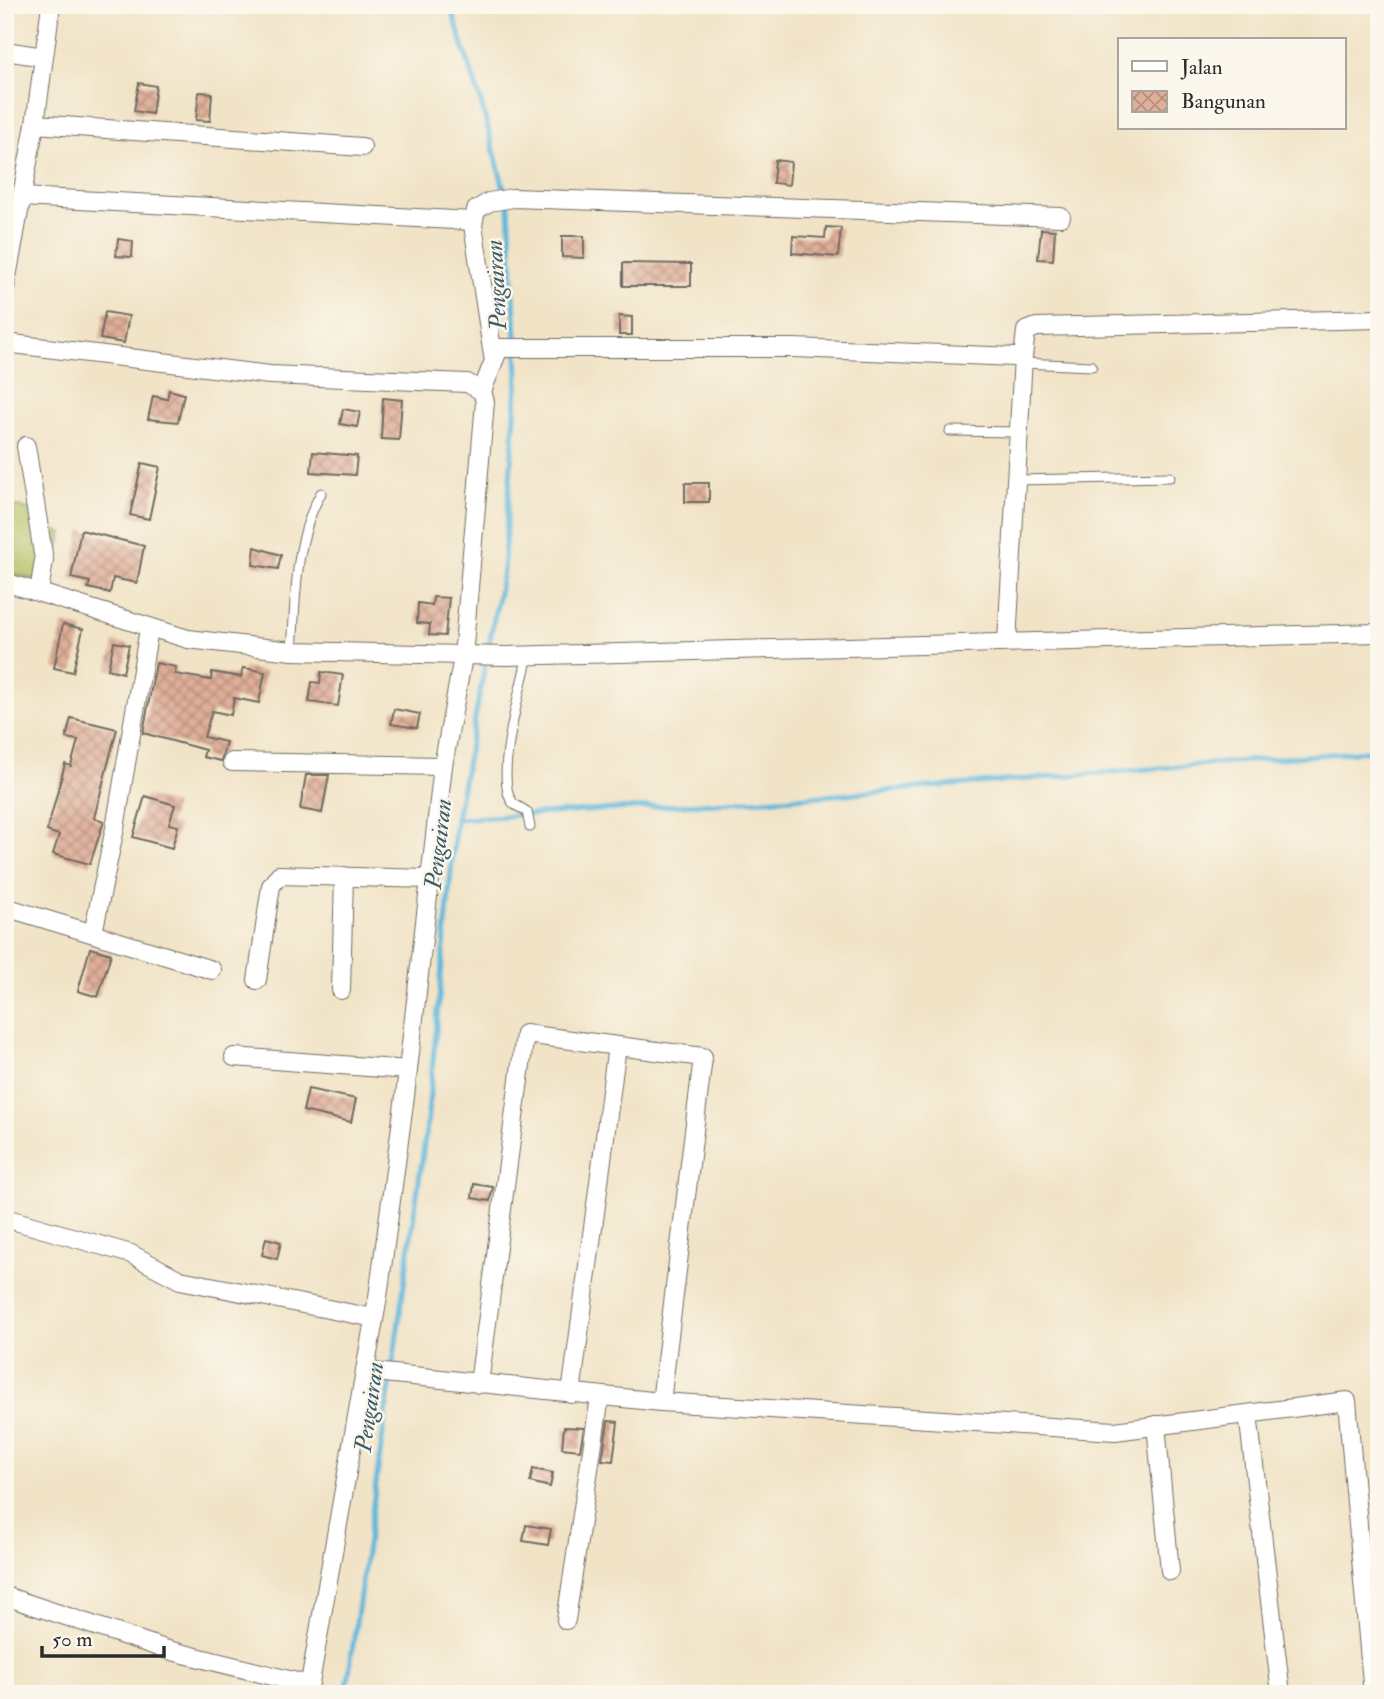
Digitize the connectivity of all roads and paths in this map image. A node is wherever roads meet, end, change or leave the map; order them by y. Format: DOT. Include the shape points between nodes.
graph roads {
  1 [pos="51,5"];
  2 [pos="5,51"];
  3 [pos="44,57"];
  4 [pos="35,124"];
  5 [pos="362,147"];
  6 [pos="22,197"];
  7 [pos="1061,217"];
  8 [pos="473,221"];
  9 [pos="5,288"];
  10 [pos="1379,319"];
  11 [pos="5,343"];
  12 [pos="493,356"];
  13 [pos="1023,360"];
  14 [pos="1092,366"];
  15 [pos="482,391"];
  16 [pos="950,431"];
  17 [pos="1018,432"];
  18 [pos="26,446"];
  19 [pos="1170,477"];
  20 [pos="1016,480"];
  21 [pos="321,493"];
  22 [pos="5,582"];
  23 [pos="39,592"];
  24 [pos="149,629"];
  25 [pos="1379,633"];
  26 [pos="1007,642"];
  27 [pos="292,651"];
  28 [pos="528,656"];
  29 [pos="468,657"];
  30 [pos="232,762"];
  31 [pos="443,766"];
  32 [pos="529,820"];
  33 [pos="344,876"];
  34 [pos="429,878"];
  35 [pos="5,908"];
  36 [pos="93,933"];
  37 [pos="212,970"];
  38 [pos="257,980"];
  39 [pos="341,990"];
  40 [pos="617,1046"];
  41 [pos="234,1057"];
  42 [pos="408,1070"];
  43 [pos="5,1218"];
  44 [pos="374,1318"];
  45 [pos="365,1371"];
  46 [pos="480,1384"];
  47 [pos="571,1395"];
  48 [pos="600,1397"];
  49 [pos="661,1402"];
  50 [pos="1248,1414"];
  51 [pos="1156,1426"];
  52 [pos="1170,1571"];
  53 [pos="5,1596"];
  54 [pos="566,1620"];
  55 [pos="308,1690"];
  56 [pos="1281,1694"];
  57 [pos="1373,1694"];
  1 -- 3 [label="street"];
  2 -- 3 [label="street"];
  3 -- 4 [label="street"];
  4 -- 5 [label="street"];
  4 -- 6 [label="street"];
  6 -- 8 [label="street"];
  6 -- 9 [label="street"];
  7 -- 8 [label="street" via="508,199 482,205"];
  8 -- 12 [label="street"];
  10 -- 13 [label="street" via="1037,327 1026,331"];
  11 -- 15 [label="street" via="270,375 467,383"];
  12 -- 13 [label="street" via="499,348 519,347 794,348"];
  12 -- 15 [label="street"];
  13 -- 14 [label="lane"];
  13 -- 17 [label="street"];
  15 -- 29 [label="street" via="486,420"];
  16 -- 17 [label="lane"];
  17 -- 20 [label="street"];
  18 -- 23 [label="street" via="42,544 44,570"];
  19 -- 20 [label="lane"];
  20 -- 26 [label="street"];
  21 -- 27 [label="lane" via="308,516 300,549"];
  22 -- 23 [label="street"];
  23 -- 24 [label="street"];
  24 -- 27 [label="street" via="188,639"];
  24 -- 36 [label="street"];
  25 -- 26 [label="street"];
  26 -- 28 [label="street"];
  27 -- 29 [label="street"];
  28 -- 29 [label="street"];
  28 -- 32 [label="lane" via="506,763 509,795"];
  29 -- 31 [label="street"];
  30 -- 31 [label="street"];
  31 -- 34 [label="street"];
  33 -- 34 [label="street"];
  33 -- 38 [label="street" via="285,874 276,878"];
  33 -- 39 [label="street"];
  34 -- 42 [label="street"];
  35 -- 36 [label="street"];
  36 -- 37 [label="street"];
  40 -- 46 [label="street" via="525,1034"];
  40 -- 47 [label="street"];
  40 -- 49 [label="street" via="703,1056"];
  41 -- 42 [label="street"];
  42 -- 44 [label="street"];
  43 -- 44 [label="street" via="131,1254 180,1280"];
  44 -- 45 [label="street"];
  45 -- 46 [label="street"];
  45 -- 55 [label="street"];
  46 -- 47 [label="street"];
  47 -- 48 [label="street"];
  48 -- 49 [label="street"];
  48 -- 54 [label="street"];
  49 -- 51 [label="street" via="1115,1431"];
  50 -- 51 [label="street"];
  50 -- 56 [label="street"];
  50 -- 57 [label="street" via="1348,1401"];
  51 -- 52 [label="street"];
  53 -- 55 [label="street" via="167,1650"];
}
